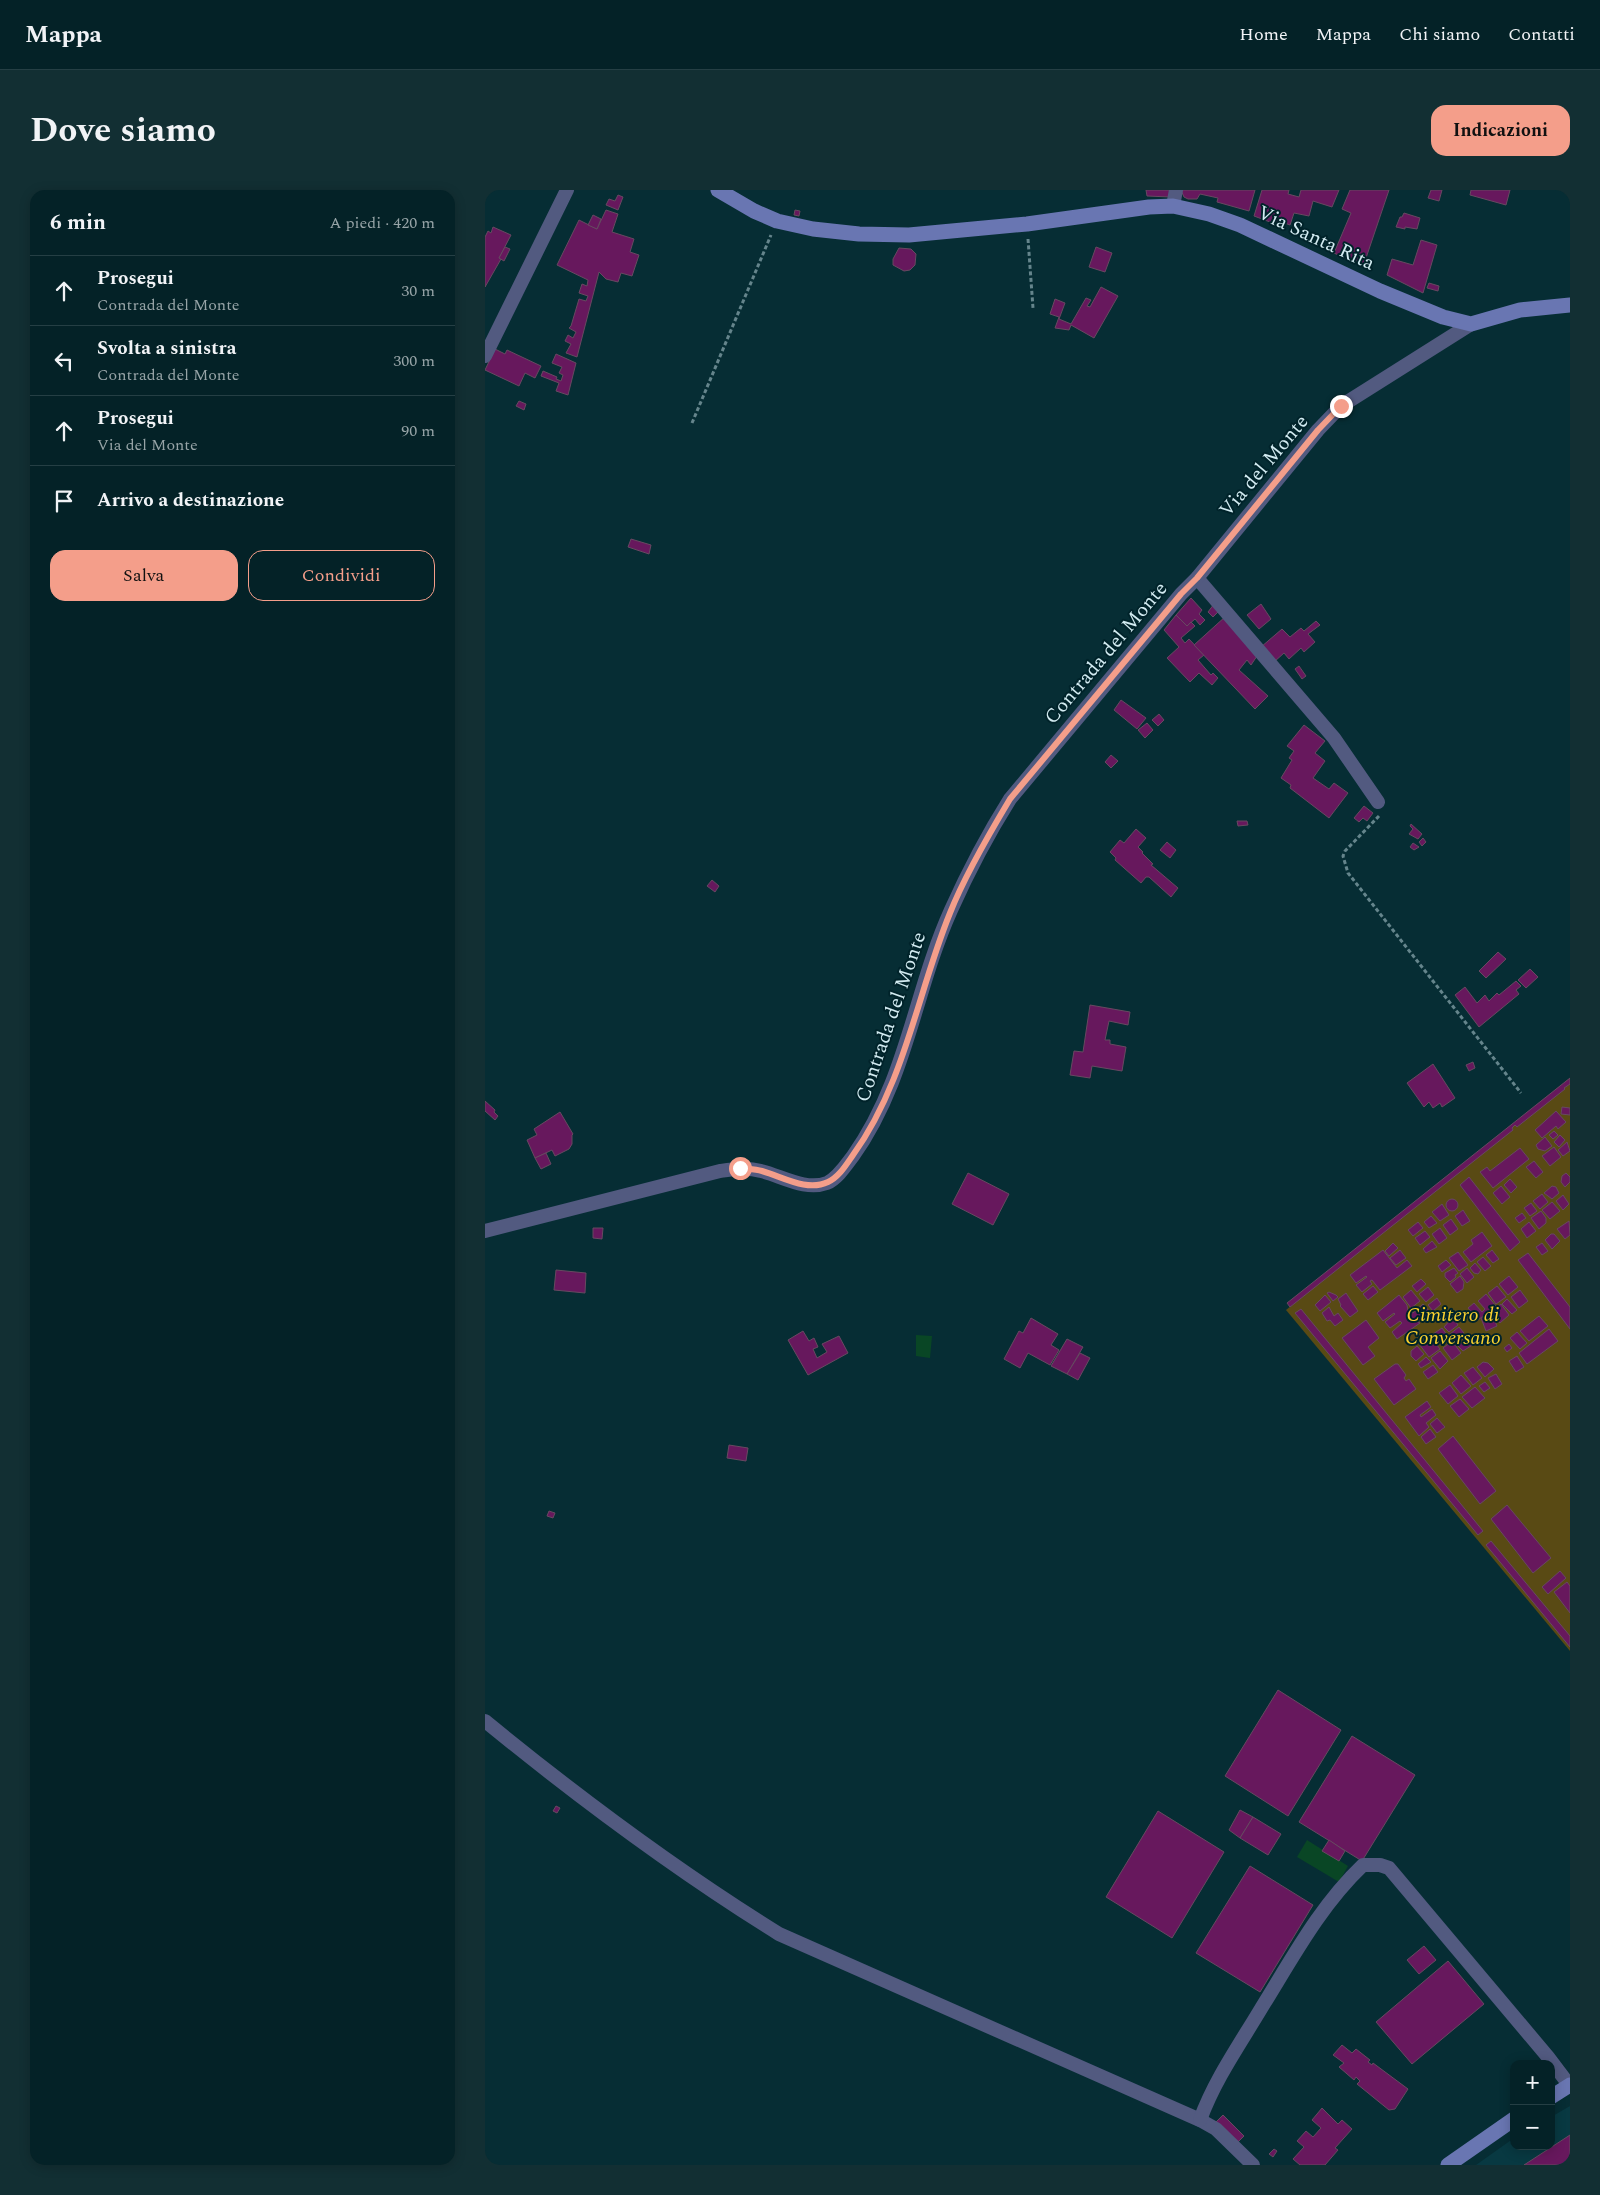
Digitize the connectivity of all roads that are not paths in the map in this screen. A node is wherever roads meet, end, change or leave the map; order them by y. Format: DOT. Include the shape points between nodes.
graph roads {
  1 [pos="567,190"];
  2 [pos="718,190"];
  3 [pos="1176,190"];
  4 [pos="1173,206"];
  5 [pos="1570,304"];
  6 [pos="1471,324"];
  7 [pos="485,356"];
  8 [pos="1197,578"];
  9 [pos="1378,802"];
  10 [pos="485,1231"];
  11 [pos="485,1721"];
  12 [pos="1570,2086"];
  13 [pos="1555,2094"];
  14 [pos="1199,2120"];
  15 [pos="1510,2122"];
  16 [pos="1253,2165"];
  17 [pos="1448,2165"];
  1 -- 7 [label="street"];
  2 -- 4 [label="street, Via Santa Rita" via="777,221 859,234 892,235 1027,224"];
  3 -- 4 [label="street"];
  4 -- 6 [label="street, Via Santa Rita" via="1240,225 1380,291 1443,317"];
  5 -- 6 [label="street" via="1520,310"];
  6 -- 8 [label="street, Via del Monte" via="1341,406"];
  8 -- 9 [label="street" via="1334,738"];
  8 -- 10 [label="street, Contrada del Monte" via="1010,799 951,910 887,1096 875,1121 842,1170 829,1182 816,1186 760,1170 740,1168"];
  11 -- 14 [label="street" via="566,1787 779,1934"];
  12 -- 13 [label="street"];
  12 -- 14 [label="street" via="1389,1868 1363,1865 1322,1910 1216,2083"];
  14 -- 16 [label="street" via="1217,2129"];
  15 -- 17 [label="street"];
}
